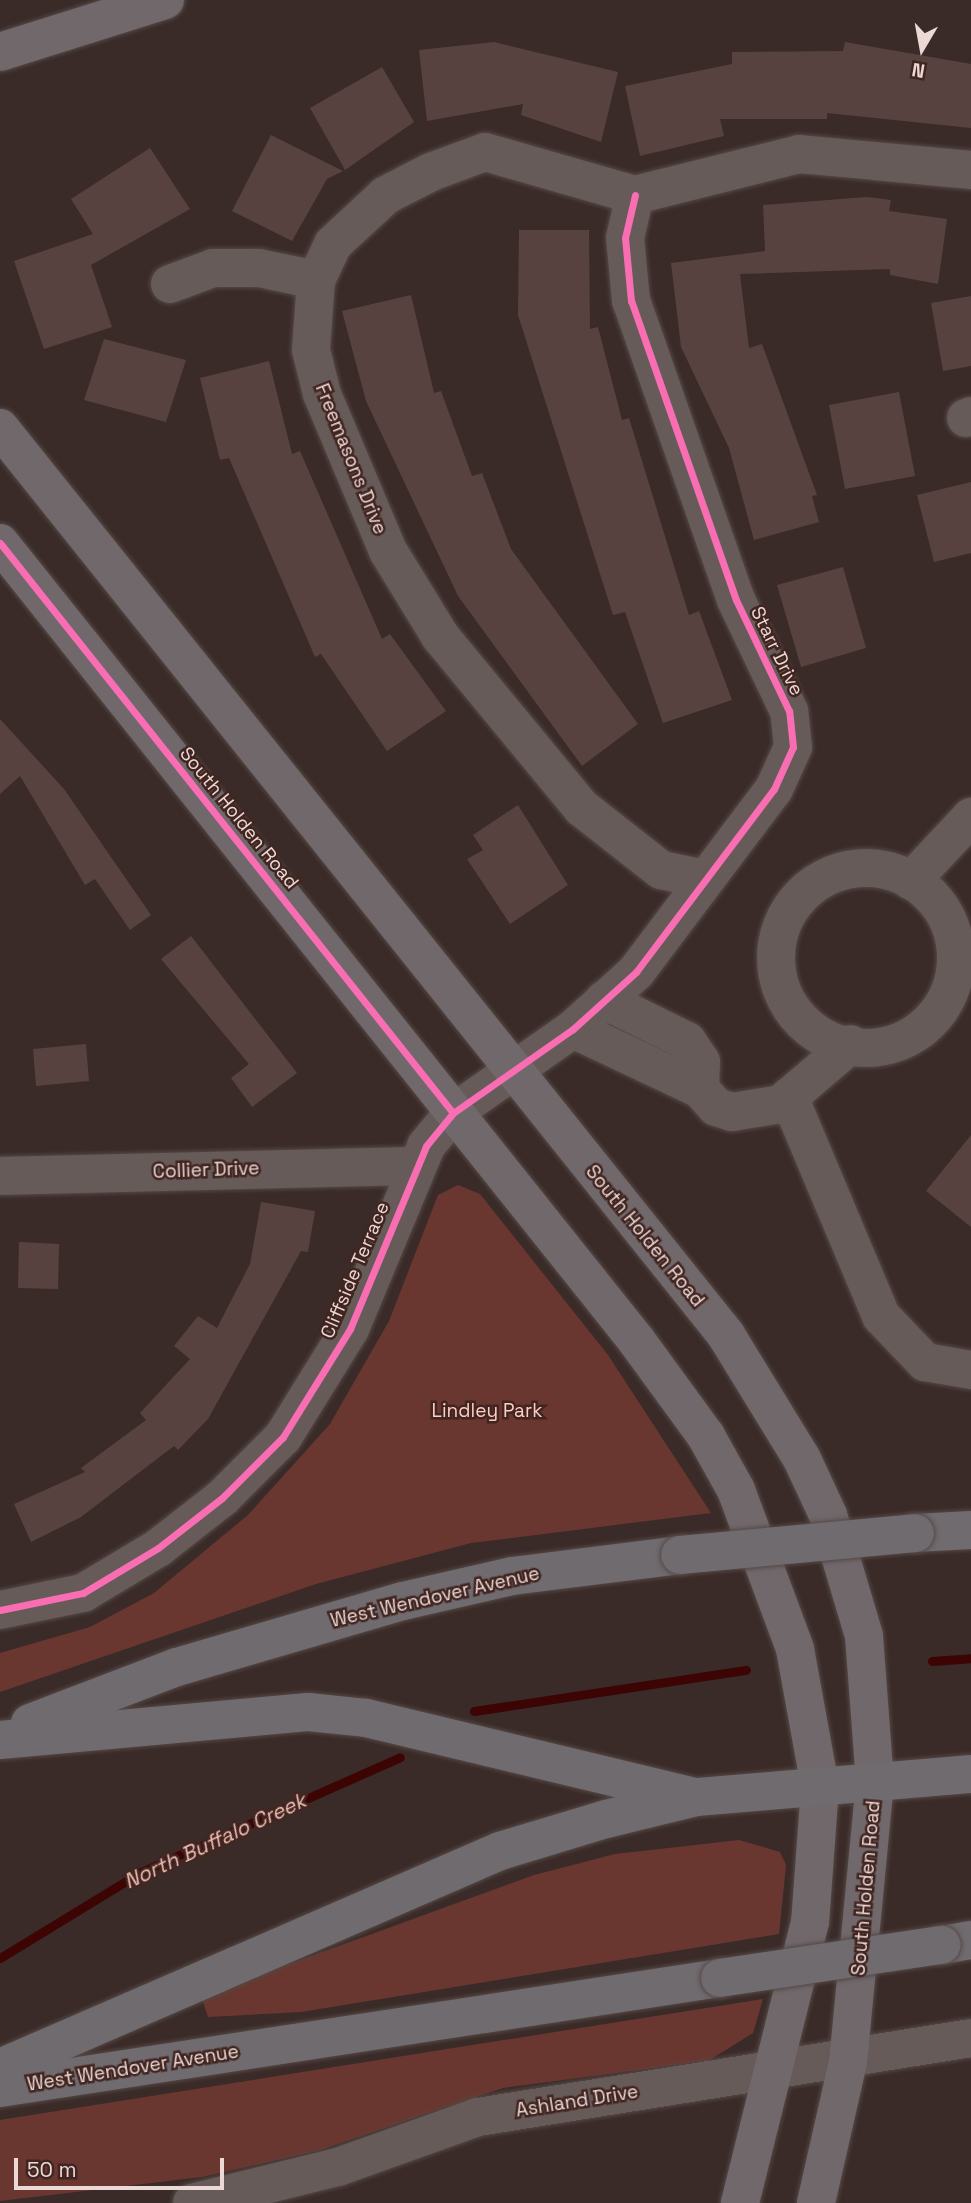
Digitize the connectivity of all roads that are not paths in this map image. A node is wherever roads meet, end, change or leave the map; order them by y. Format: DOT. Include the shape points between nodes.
graph roads {
  1 [pos="165,0"];
  2 [pos="0,52"];
  3 [pos="971,170"];
  4 [pos="635,195"];
  5 [pos="316,280"];
  6 [pos="170,284"];
  7 [pos="0,428"];
  8 [pos="0,543"];
  9 [pos="971,817"];
  10 [pos="701,878"];
  11 [pos="911,881"];
  12 [pos="604,1000"];
  13 [pos="573,1029"];
  14 [pos="850,1044"];
  15 [pos="685,1067"];
  16 [pos="512,1070"];
  17 [pos="789,1097"];
  18 [pos="453,1113"];
  19 [pos="413,1166"];
  20 [pos="0,1176"];
  21 [pos="971,1370"];
  22 [pos="971,1530"];
  23 [pos="7,1609"];
  24 [pos="0,1735"];
  25 [pos="0,1740"];
  26 [pos="971,1774"];
  27 [pos="875,1782"];
  28 [pos="820,1787"];
  29 [pos="697,1797"];
  30 [pos="957,1943"];
  31 [pos="971,2038"];
  32 [pos="848,2062"];
  33 [pos="0,2068"];
  34 [pos="771,2074"];
  35 [pos="0,2088"];
  36 [pos="192,2203"];
  37 [pos="740,2203"];
  38 [pos="816,2203"];
  1 -- 2 [label="main road"];
  3 -- 4 [label="street" via="799,154"];
  4 -- 5 [label="street, Freemasons Drive" via="485,152 431,172 362,213 333,244"];
  4 -- 10 [label="street, Starr Drive" via="625,238 631,301 736,600 789,711 793,747 774,789"];
  5 -- 6 [label="street" via="259,268 213,268"];
  5 -- 10 [label="street, Freemasons Drive" via="311,350 321,394 388,551 440,636 582,808 661,870"];
  7 -- 16 [label="main road, South Holden Road"];
  8 -- 18 [label="main road, South Holden Road"];
  9 -- 11 [label="street"];
  10 -- 12 [label="street, Starr Drive" via="636,972"];
  11 -- 14 [label="street" via="937,903 954,932 958,965 949,996 929,1022 900,1040"];
  11 -- 14 [label="street" via="880,871 845,871 808,889 782,921 774,953 784,994 809,1027"];
  12 -- 13 [label="street, Starr Drive"];
  12 -- 15 [label="street"];
  13 -- 15 [label="street"];
  13 -- 16 [label="street, Starr Drive"];
  14 -- 17 [label="street"];
  15 -- 17 [label="street" via="716,1107 732,1112 757,1112"];
  16 -- 18 [label="street, Cliffside Terrace"];
  16 -- 27 [label="main road, South Holden Road" via="726,1335 802,1459 852,1580 864,1636"];
  17 -- 21 [label="street" via="881,1316 925,1362"];
  18 -- 19 [label="street, Cliffside Terrace"];
  18 -- 28 [label="main road, South Holden Road" via="636,1340 706,1436 736,1490 796,1649"];
  19 -- 20 [label="street, Collier Drive"];
  19 -- 23 [label="street, Cliffside Terrace" via="350,1329 283,1437 222,1498 158,1548 83,1593"];
  22 -- 24 [label="highway, West Wendover Avenue, bridge" via="680,1555 512,1576 402,1601 177,1667"];
  25 -- 29 [label="highway" via="308,1712 366,1718"];
  26 -- 27 [label="highway"];
  27 -- 28 [label="highway"];
  27 -- 32 [label="main road, South Holden Road"];
  28 -- 29 [label="highway"];
  28 -- 34 [label="main road, South Holden Road" via="810,1922"];
  29 -- 33 [label="highway" via="499,1851"];
  30 -- 35 [label="highway, West Wendover Avenue, bridge"];
  31 -- 32 [label="street, Ashland Drive"];
  32 -- 34 [label="street, Ashland Drive"];
  32 -- 38 [label="main road, South Holden Road"];
  34 -- 36 [label="street, Ashland Drive" via="478,2117 338,2167"];
  34 -- 37 [label="main road, South Holden Road"];
}
